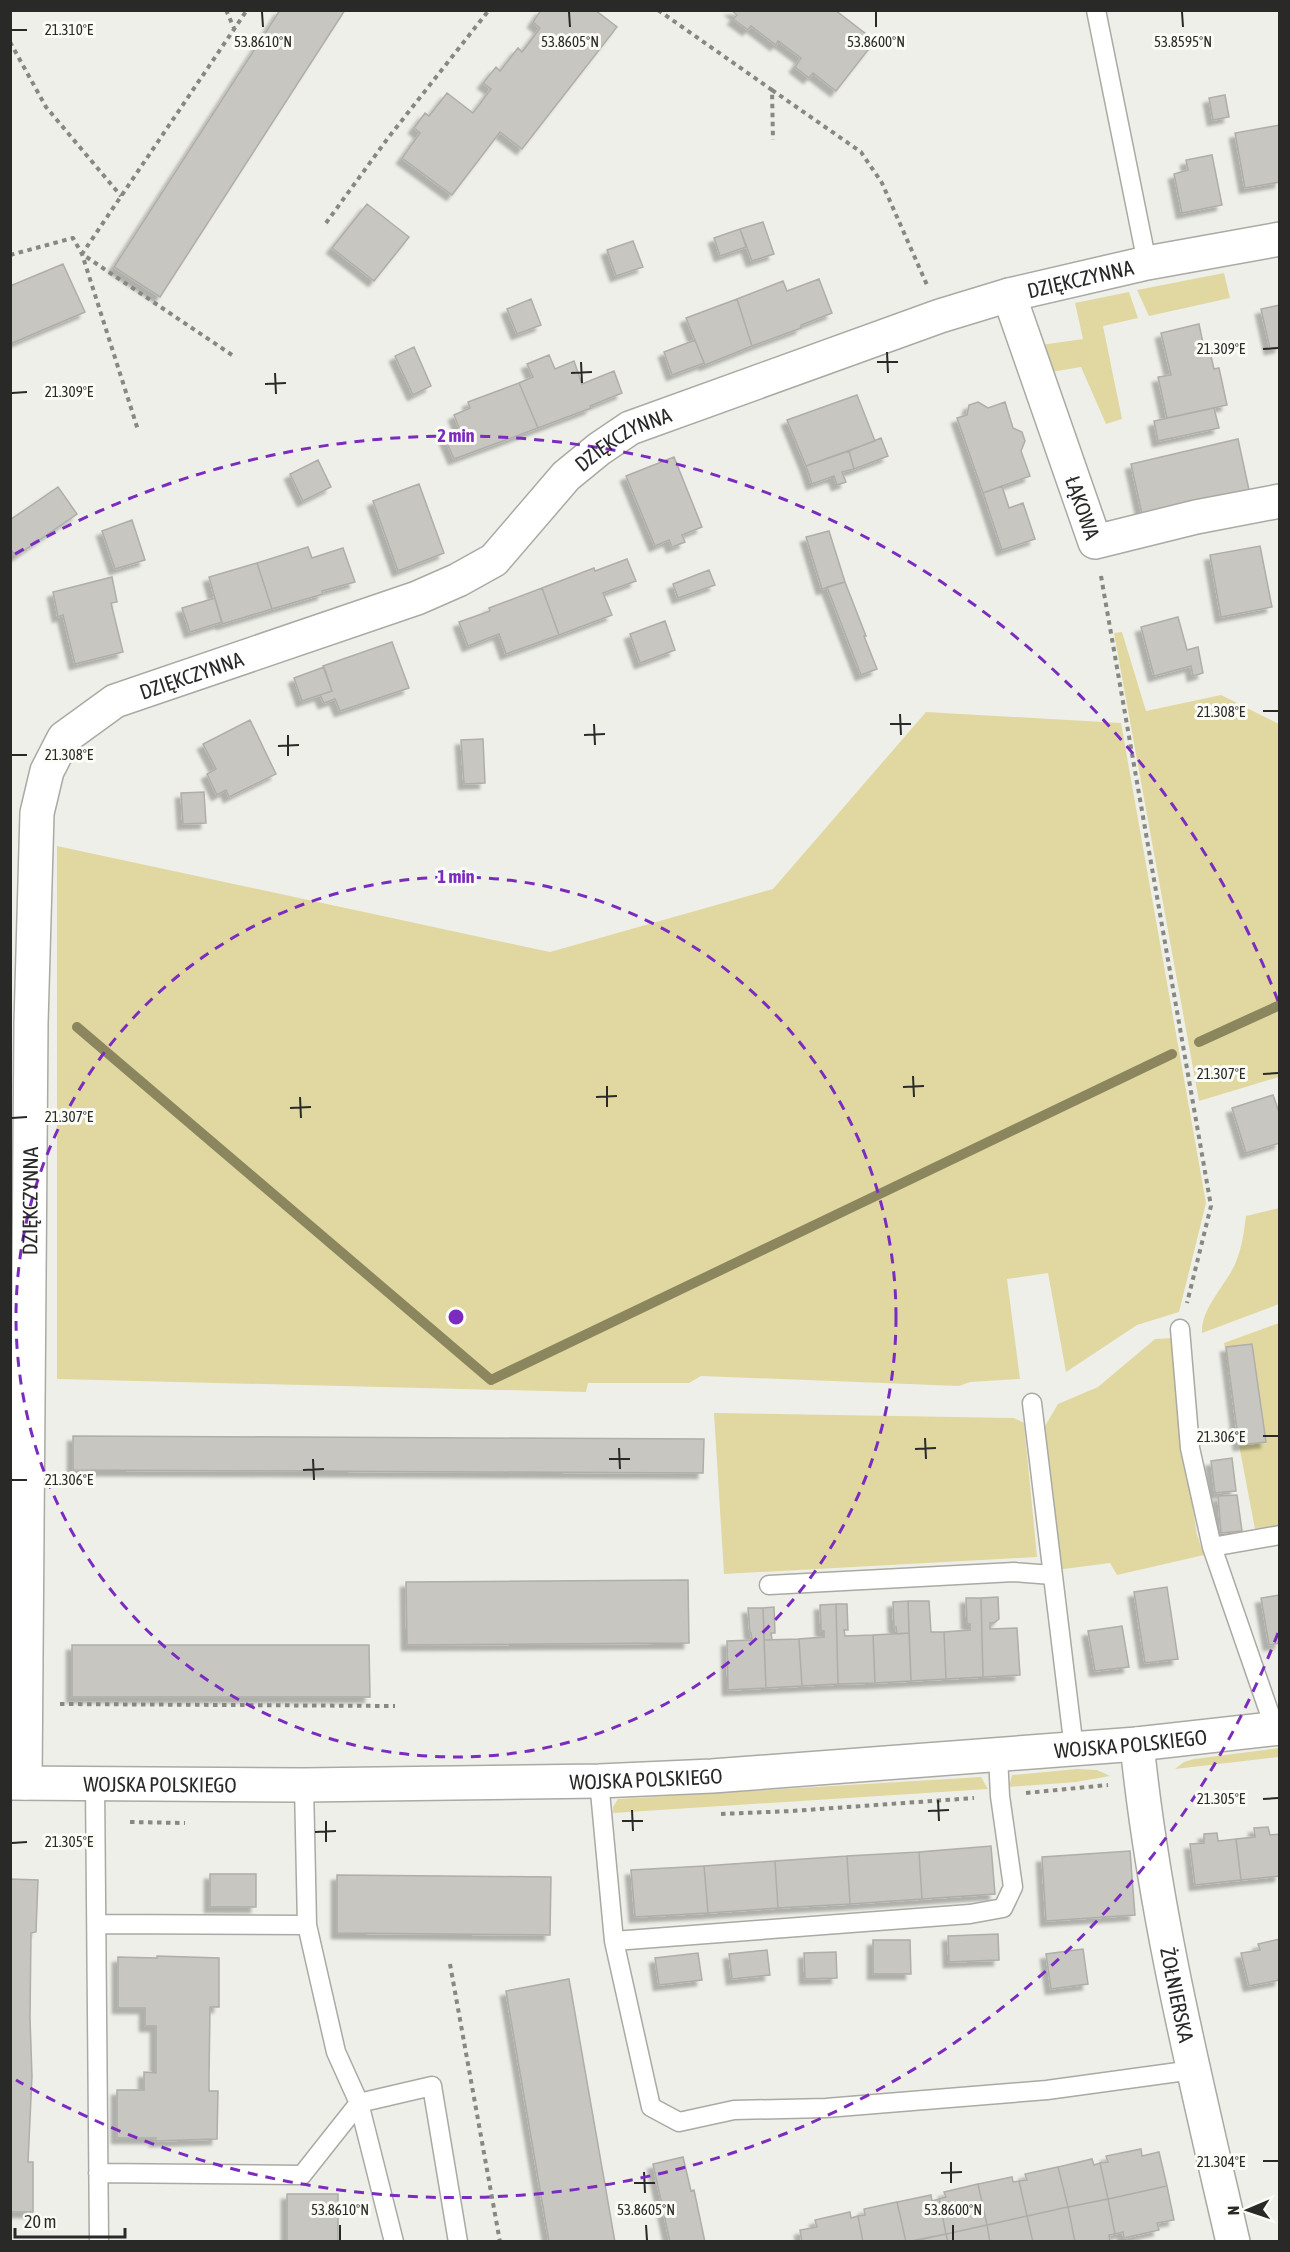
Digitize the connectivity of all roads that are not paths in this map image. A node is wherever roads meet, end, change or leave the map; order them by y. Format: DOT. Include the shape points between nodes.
graph roads {
  1 [pos="1096,10"];
  2 [pos="1280,239"];
  3 [pos="1148,263"];
  4 [pos="1009,295"];
  5 [pos="1280,501"];
  6 [pos="1180,1329"];
  7 [pos="1032,1403"];
  8 [pos="1280,1535"];
  9 [pos="1212,1547"];
  10 [pos="1052,1575"];
  11 [pos="769,1585"];
  12 [pos="1277,1729"];
  13 [pos="1137,1744"];
  14 [pos="1074,1749"];
  15 [pos="998,1756"];
  16 [pos="599,1781"];
  17 [pos="18,1783"];
  18 [pos="95,1783"];
  19 [pos="304,1785"];
  20 [pos="97,1924"];
  21 [pos="307,1925"];
  22 [pos="614,1941"];
  23 [pos="1193,2070"];
  24 [pos="359,2103"];
  25 [pos="98,2174"];
  26 [pos="99,2241"];
  27 [pos="394,2241"];
  28 [pos="458,2241"];
  29 [pos="1233,2241"];
  1 -- 3 [label="lane"];
  2 -- 3 [label="street, DZIĘKCZYNNA"];
  3 -- 4 [label="street, DZIĘKCZYNNA"];
  4 -- 5 [label="street, ŁĄKOWA" via="1095,542"];
  4 -- 17 [label="street, DZIĘKCZYNNA" via="940,316 630,428 566,476 494,560 458,580 417,598 115,701 64,738 47,771 37,813"];
  6 -- 9 [label="lane" via="1190,1448"];
  7 -- 10 [label="lane"];
  8 -- 9 [label="lane"];
  9 -- 12 [label="lane"];
  10 -- 11 [label="lane" via="1014,1572"];
  10 -- 14 [label="lane"];
  12 -- 13 [label="street, WOJSKA POLSKIEGO"];
  13 -- 14 [label="street, WOJSKA POLSKIEGO"];
  13 -- 23 [label="street, ŻOŁNIERSKA" via="1143,1806"];
  14 -- 15 [label="street, WOJSKA POLSKIEGO"];
  15 -- 16 [label="street, WOJSKA POLSKIEGO"];
  15 -- 22 [label="lane" via="1013,1887 1003,1908 970,1914"];
  16 -- 19 [label="street, WOJSKA POLSKIEGO"];
  16 -- 22 [label="lane"];
  17 -- 18 [label="street, WOJSKA POLSKIEGO"];
  18 -- 19 [label="street, WOJSKA POLSKIEGO"];
  18 -- 20 [label="lane"];
  19 -- 21 [label="lane"];
  20 -- 21 [label="lane"];
  20 -- 25 [label="lane"];
  21 -- 24 [label="lane" via="336,2052"];
  22 -- 23 [label="lane" via="651,2107 679,2122 734,2110 826,2108 1035,2091"];
  23 -- 29 [label="street, ŻOŁNIERSKA"];
  24 -- 25 [label="lane" via="302,2175"];
  24 -- 27 [label="lane"];
  24 -- 28 [label="lane" via="432,2086"];
  25 -- 26 [label="lane"];
}
